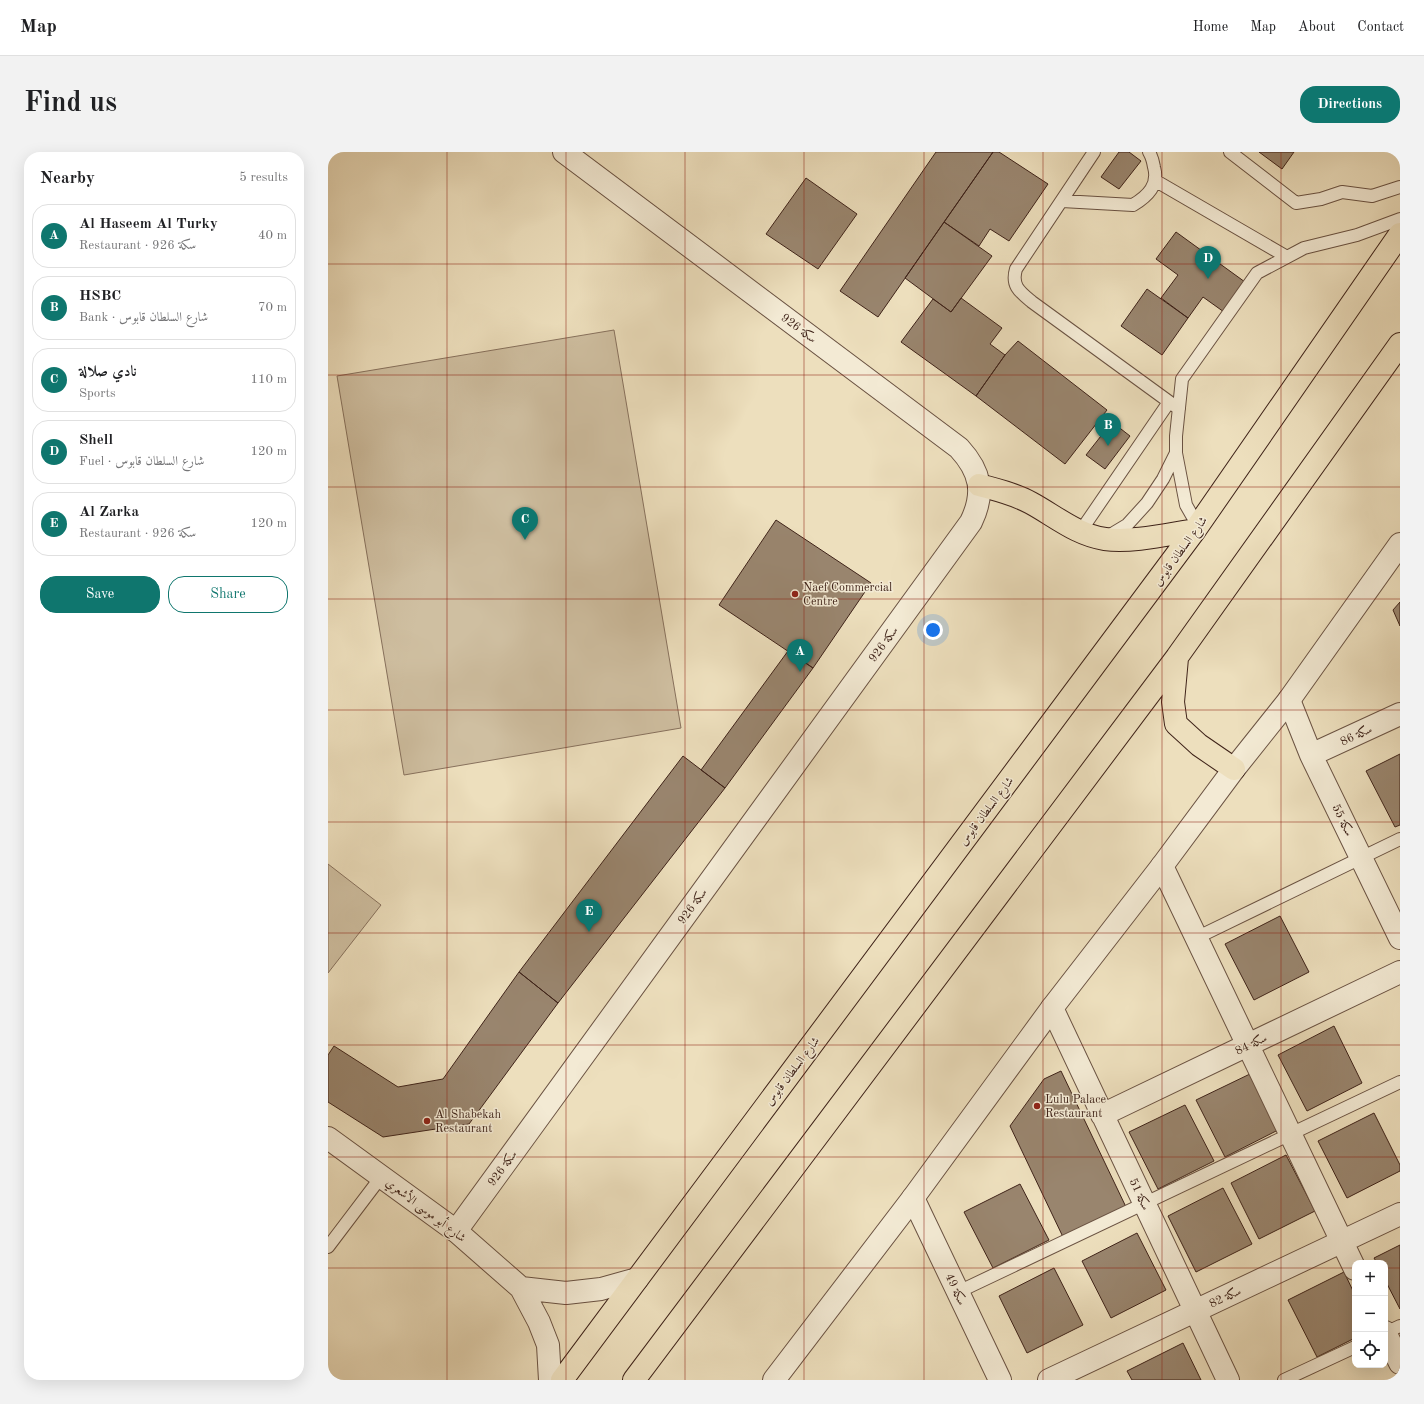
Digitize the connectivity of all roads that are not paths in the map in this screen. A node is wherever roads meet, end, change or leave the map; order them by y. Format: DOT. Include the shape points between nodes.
graph roads {
  1 [pos="564,152"];
  2 [pos="1094,152"];
  3 [pos="1149,152"];
  4 [pos="1230,152"];
  5 [pos="1156,181"];
  6 [pos="1400,187"];
  7 [pos="1062,201"];
  8 [pos="1400,219"];
  9 [pos="1400,234"];
  10 [pos="1287,257"];
  11 [pos="1400,344"];
  12 [pos="1174,405"];
  13 [pos="1176,453"];
  14 [pos="979,485"];
  15 [pos="1197,528"];
  16 [pos="1080,532"];
  17 [pos="1104,539"];
  18 [pos="1400,544"];
  19 [pos="1177,658"];
  20 [pos="1289,700"];
  21 [pos="1400,714"];
  22 [pos="1311,755"];
  23 [pos="1234,769"];
  24 [pos="1400,838"];
  25 [pos="1361,858"];
  26 [pos="1162,866"];
  27 [pos="1196,938"];
  28 [pos="1400,938"];
  29 [pos="1400,972"];
  30 [pos="1052,1008"];
  31 [pos="1248,1045"];
  32 [pos="1400,1082"];
  33 [pos="1102,1115"];
  34 [pos="1290,1134"];
  35 [pos="328,1138"];
  36 [pos="381,1177"];
  37 [pos="913,1198"];
  38 [pos="1144,1203"];
  39 [pos="1400,1214"];
  40 [pos="456,1231"];
  41 [pos="1342,1241"];
  42 [pos="328,1247"];
  43 [pos="1352,1263"];
  44 [pos="637,1279"];
  45 [pos="521,1288"];
  46 [pos="958,1292"];
  47 [pos="1195,1311"];
  48 [pos="1400,1326"];
  49 [pos="1387,1332"];
  50 [pos="1388,1339"];
  51 [pos="1352,1348"];
  52 [pos="1400,1363"];
  53 [pos="779,1378"];
  54 [pos="550,1380"];
  55 [pos="562,1380"];
  56 [pos="634,1380"];
  57 [pos="1000,1380"];
  58 [pos="1049,1380"];
  59 [pos="1228,1380"];
  60 [pos="1284,1380"];
  1 -- 14 [label="street, سكة 926" via="959,448 976,471"];
  2 -- 7 [label="lane"];
  3 -- 5 [label="lane" via="1156,172"];
  4 -- 6 [label="lane" via="1296,203 1342,192 1372,196"];
  5 -- 7 [label="lane" via="1151,191 1133,205"];
  5 -- 10 [label="lane"];
  7 -- 12 [label="lane" via="1016,269 1013,278 1017,289"];
  8 -- 10 [label="lane" via="1356,235 1304,248"];
  9 -- 15 [label="highway, شارع السلطان قابوس"];
  10 -- 12 [label="lane" via="1257,273 1182,379"];
  11 -- 19 [label="highway"];
  12 -- 13 [label="lane"];
  12 -- 16 [label="lane"];
  13 -- 15 [label="lane" via="1186,505"];
  13 -- 17 [label="lane" via="1147,504 1127,525"];
  14 -- 16 [label="highway" via="1015,496"];
  14 -- 40 [label="street, سكة 926" via="980,498 971,522"];
  15 -- 17 [label="highway" via="1126,540"];
  15 -- 44 [label="highway, شارع السلطان قابوس"];
  16 -- 17 [label="highway"];
  18 -- 20 [label="street"];
  19 -- 23 [label="highway" via="1173,702 1176,724 1199,745"];
  19 -- 56 [label="highway"];
  20 -- 22 [label="street, سكة 55"];
  20 -- 23 [label="street"];
  21 -- 22 [label="street, سكة 86"];
  22 -- 25 [label="street, سكة 55"];
  23 -- 26 [label="street"];
  24 -- 25 [label="lane"];
  25 -- 27 [label="lane"];
  25 -- 28 [label="street, سكة 55"];
  26 -- 27 [label="street"];
  26 -- 30 [label="street"];
  27 -- 31 [label="street"];
  29 -- 31 [label="street, سكة 84"];
  30 -- 33 [label="street, سكة 51"];
  30 -- 37 [label="street"];
  31 -- 33 [label="street, سكة 84"];
  31 -- 34 [label="street"];
  32 -- 34 [label="lane"];
  33 -- 38 [label="street, سكة 51"];
  34 -- 38 [label="lane"];
  34 -- 41 [label="street"];
  35 -- 36 [label="street, شارع أبو موسى الأشعري"];
  36 -- 40 [label="street, شارع أبو موسى الأشعري"];
  36 -- 42 [label="lane"];
  37 -- 46 [label="street, سكة 49"];
  37 -- 53 [label="street"];
  38 -- 46 [label="lane"];
  38 -- 47 [label="street, سكة 51"];
  39 -- 41 [label="street, سكة 82"];
  40 -- 45 [label="street, شارع أبو موسى الأشعري"];
  41 -- 43 [label="street"];
  41 -- 47 [label="street, سكة 82"];
  44 -- 45 [label="street" via="601,1289 566,1294"];
  44 -- 55 [label="highway, شارع السلطان قابوس"];
  45 -- 54 [label="street, شارع أبو موسى الأشعري" via="548,1344"];
  46 -- 57 [label="street, سكة 49"];
  47 -- 58 [label="street, سكة 82"];
  47 -- 59 [label="street, سكة 51"];
  48 -- 49 [label="lane"];
  50 -- 52 [label="street"];
  51 -- 60 [label="lane"];
}
